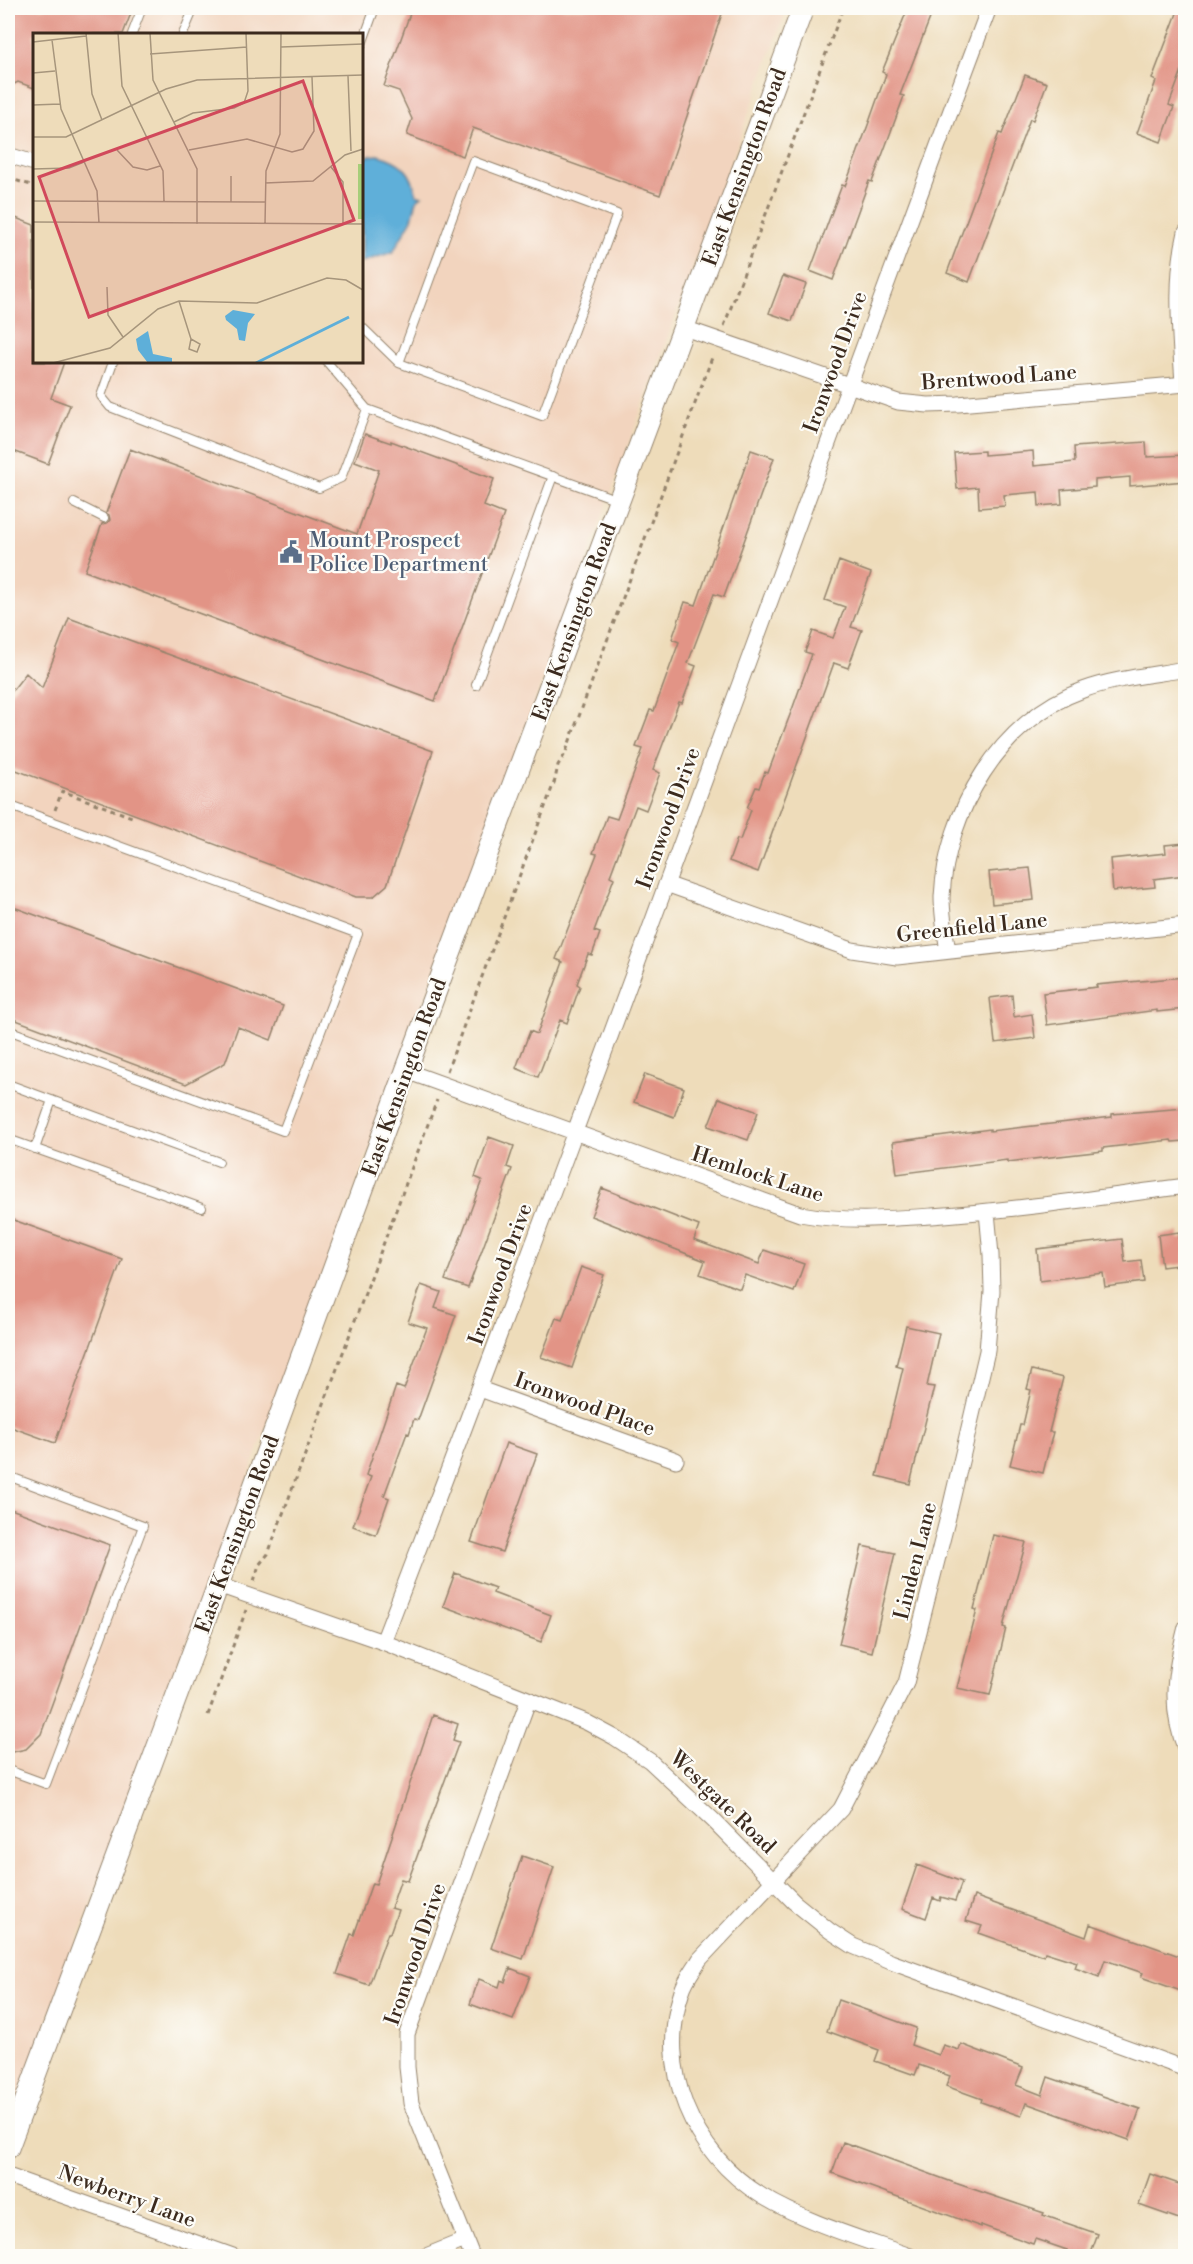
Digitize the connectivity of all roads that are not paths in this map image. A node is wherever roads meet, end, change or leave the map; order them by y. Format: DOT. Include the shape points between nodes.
graph roads {
  1 [pos="142,8"];
  2 [pos="194,8"];
  3 [pos="375,8"];
  4 [pos="803,8"];
  5 [pos="989,8"];
  6 [pos="132,33"];
  7 [pos="183,33"];
  8 [pos="363,41"];
  9 [pos="8,155"];
  10 [pos="33,163"];
  11 [pos="1185,232"];
  12 [pos="363,328"];
  13 [pos="684,328"];
  14 [pos="113,363"];
  15 [pos="328,363"];
  16 [pos="399,363"];
  17 [pos="1184,384"];
  18 [pos="848,385"];
  19 [pos="367,409"];
  20 [pos="553,476"];
  21 [pos="619,500"];
  22 [pos="74,503"];
  23 [pos="104,518"];
  24 [pos="1185,669"];
  25 [pos="477,685"];
  26 [pos="8,805"];
  27 [pos="666,884"];
  28 [pos="1185,925"];
  29 [pos="948,951"];
  30 [pos="8,1030"];
  31 [pos="406,1071"];
  32 [pos="8,1084"];
  33 [pos="52,1100"];
  34 [pos="574,1133"];
  35 [pos="8,1139"];
  36 [pos="35,1149"];
  37 [pos="219,1162"];
  38 [pos="1185,1186"];
  39 [pos="202,1208"];
  40 [pos="987,1212"];
  41 [pos="480,1389"];
  42 [pos="676,1460"];
  43 [pos="8,1476"];
  44 [pos="218,1585"];
  45 [pos="1185,1627"];
  46 [pos="383,1642"];
  47 [pos="528,1701"];
  48 [pos="1185,1750"];
  49 [pos="8,1770"];
  50 [pos="775,1881"];
  51 [pos="1185,2069"];
  52 [pos="8,2148"];
  53 [pos="8,2176"];
  54 [pos="465,2240"];
  55 [pos="233,2256"];
  56 [pos="426,2256"];
  57 [pos="472,2256"];
  58 [pos="910,2256"];
  1 -- 6 [label="lane"];
  2 -- 7 [label="lane"];
  3 -- 8 [label="lane"];
  4 -- 13 [label="main road, East Kensington Road"];
  5 -- 18 [label="street, Ironwood Drive"];
  9 -- 10 [label="street"];
  11 -- 17 [label="street" via="1178,297"];
  12 -- 16 [label="lane"];
  13 -- 18 [label="street, Brentwood Lane"];
  13 -- 21 [label="main road, East Kensington Road"];
  14 -- 19 [label="lane" via="101,396 110,407 319,488 341,478"];
  15 -- 19 [label="lane"];
  16 -- 16 [label="lane" via="542,416 617,214 474,161"];
  17 -- 18 [label="street, Brentwood Lane" via="928,405 898,402"];
  18 -- 27 [label="street, Ironwood Drive"];
  19 -- 20 [label="lane"];
  20 -- 21 [label="lane"];
  20 -- 25 [label="lane"];
  21 -- 31 [label="main road, East Kensington Road"];
  22 -- 23 [label="lane"];
  24 -- 29 [label="street" via="1082,690 1035,717 993,759 961,811 951,842 942,896"];
  26 -- 30 [label="lane" via="358,934 283,1131"];
  27 -- 29 [label="street, Greenfield Lane" via="852,950 897,957"];
  27 -- 34 [label="street, Ironwood Drive"];
  28 -- 29 [label="street, Greenfield Lane"];
  31 -- 34 [label="street, Hemlock Lane"];
  31 -- 44 [label="main road, East Kensington Road"];
  32 -- 33 [label="lane"];
  33 -- 36 [label="lane"];
  33 -- 37 [label="lane"];
  34 -- 40 [label="street, Hemlock Lane" via="800,1214 878,1219"];
  34 -- 41 [label="street, Ironwood Drive"];
  35 -- 36 [label="lane"];
  36 -- 39 [label="lane"];
  38 -- 40 [label="street, Hemlock Lane"];
  40 -- 50 [label="street, Linden Lane" via="992,1292 987,1351 906,1683 841,1809"];
  41 -- 42 [label="street, Ironwood Place"];
  41 -- 46 [label="street, Ironwood Drive"];
  43 -- 49 [label="lane" via="143,1526 46,1784"];
  44 -- 46 [label="street, Westgate Road"];
  44 -- 52 [label="main road, East Kensington Road"];
  45 -- 48 [label="street" via="1174,1691 1176,1720"];
  46 -- 47 [label="street, Westgate Road"];
  47 -- 50 [label="street, Westgate Road" via="586,1722 650,1761"];
  47 -- 54 [label="street, Ironwood Drive" via="407,2034 411,2103"];
  50 -- 51 [label="street, Westgate Road" via="803,1909 853,1946"];
  50 -- 58 [label="street, Linden Lane" via="700,1959 682,1989 672,2046 684,2103 719,2159 760,2194 817,2222"];
  53 -- 55 [label="street, Newberry Lane"];
  54 -- 56 [label="street"];
  54 -- 57 [label="street, Ironwood Drive"];
}
